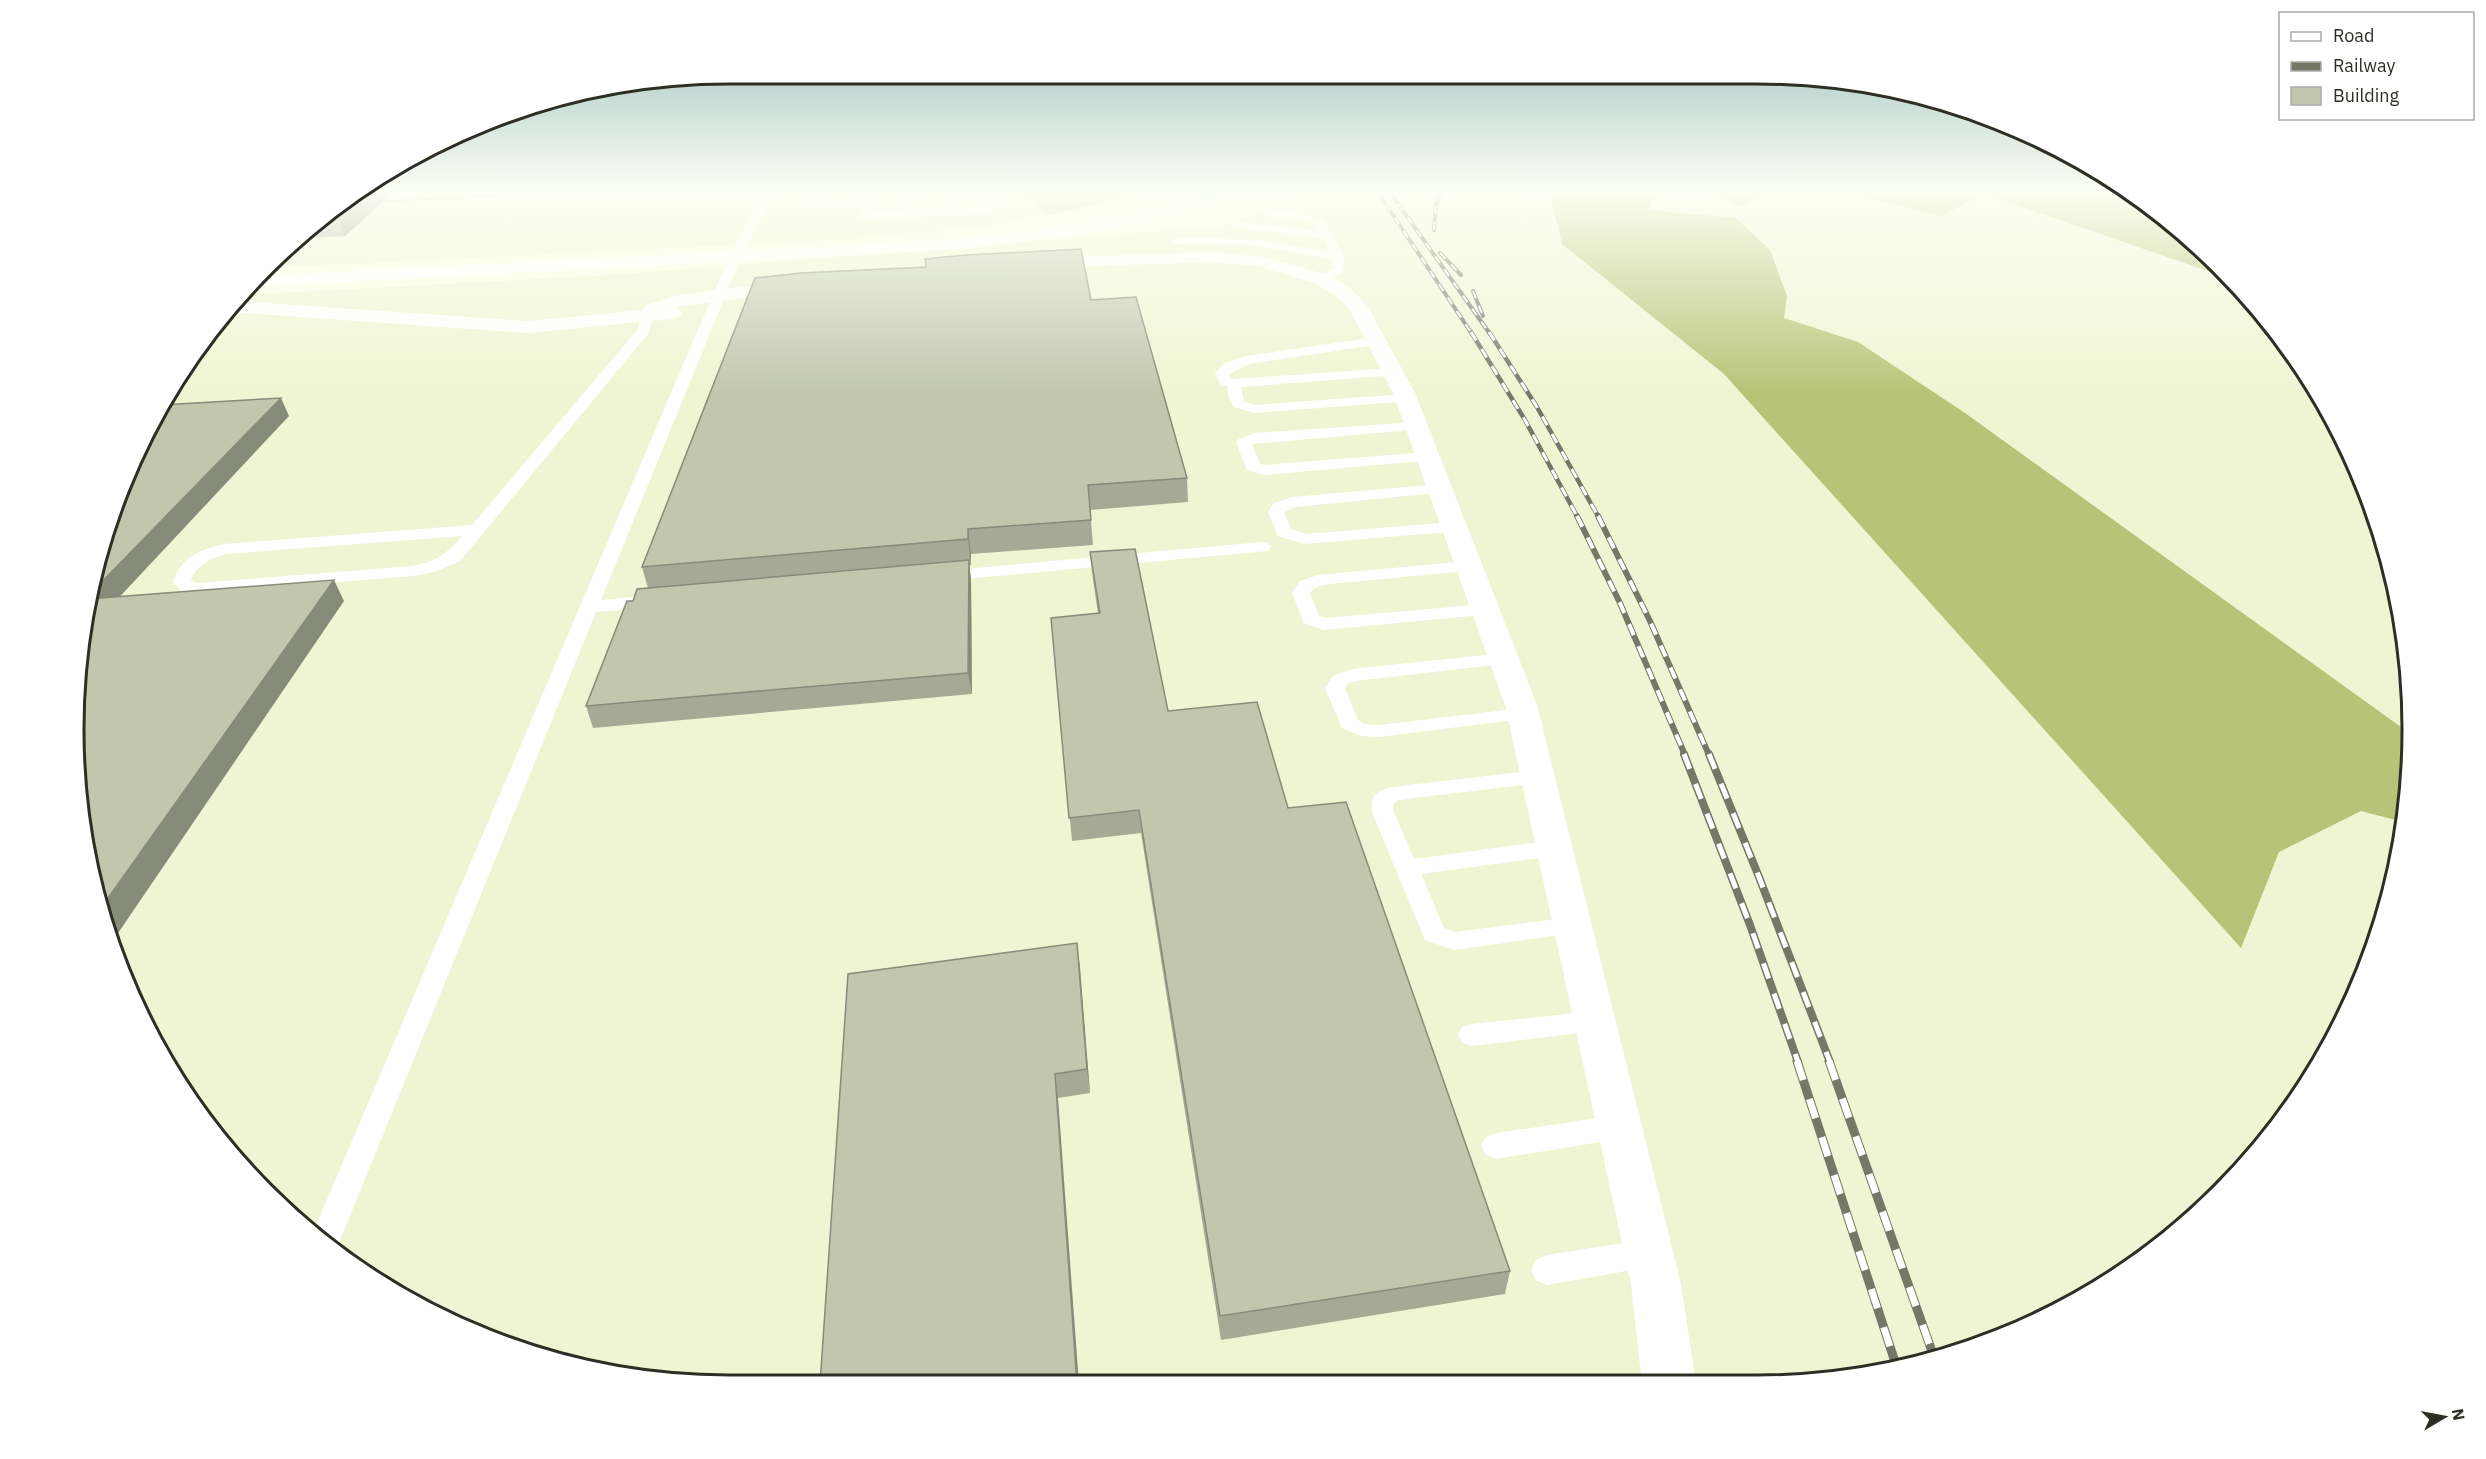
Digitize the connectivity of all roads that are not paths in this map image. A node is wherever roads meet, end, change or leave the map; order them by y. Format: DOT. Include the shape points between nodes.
graph roads {
  1 [pos="695,259"];
  2 [pos="734,259"];
  3 [pos="1154,259"];
  4 [pos="1236,259"];
  5 [pos="1303,259"];
  6 [pos="1329,259"];
  7 [pos="1330,268"];
  8 [pos="894,275"];
  9 [pos="265,281"];
  10 [pos="814,284"];
  11 [pos="711,298"];
  12 [pos="241,308"];
  13 [pos="650,316"];
  14 [pos="1376,341"];
  15 [pos="1234,383"];
  16 [pos="1400,385"];
  17 [pos="1417,426"];
  18 [pos="1428,457"];
  19 [pos="1440,489"];
  20 [pos="1454,527"];
  21 [pos="476,530"];
  22 [pos="1262,547"];
  23 [pos="1469,566"];
  24 [pos="929,577"];
  25 [pos="671,600"];
  26 [pos="590,607"];
  27 [pos="1485,610"];
  28 [pos="1504,659"];
  29 [pos="1523,714"];
  30 [pos="1538,777"];
  31 [pos="1554,848"];
  32 [pos="1406,868"];
  33 [pos="1572,926"];
  34 [pos="1595,1021"];
  35 [pos="1472,1035"];
  36 [pos="1619,1127"];
  37 [pos="1496,1146"];
  38 [pos="327,1234"];
  39 [pos="1649,1253"];
  40 [pos="1547,1270"];
  41 [pos="1668,1375"];
  1 -- 9 [label="street"];
  2 -- 11 [label="lane"];
  3 -- 8 [label="street" via="993,265"];
  4 -- 7 [label="street"];
  5 -- 7 [label="lane"];
  6 -- 7 [label="lane"];
  7 -- 14 [label="street"];
  10 -- 11 [label="street"];
  11 -- 13 [label="street" via="667,315"];
  11 -- 26 [label="lane"];
  12 -- 13 [label="street" via="527,327"];
  13 -- 21 [label="lane" via="643,331"];
  14 -- 15 [label="lane" via="1246,360 1222,373 1225,381"];
  14 -- 16 [label="street"];
  15 -- 16 [label="lane"];
  15 -- 16 [label="lane" via="1237,402 1241,407 1254,409"];
  16 -- 17 [label="street"];
  17 -- 18 [label="street"];
  17 -- 18 [label="lane" via="1254,438 1244,442 1253,467 1265,470"];
  18 -- 19 [label="street"];
  19 -- 20 [label="street"];
  19 -- 20 [label="lane" via="1293,502 1280,506 1276,512 1284,532 1304,539"];
  20 -- 23 [label="street"];
  21 -- 21 [label="lane" via="454,557 421,569 198,588 182,582 192,563 225,549"];
  22 -- 24 [label="lane"];
  23 -- 27 [label="street"];
  23 -- 27 [label="lane" via="1318,580 1306,585 1301,593 1311,619 1323,624"];
  25 -- 26 [label="lane"];
  26 -- 38 [label="lane"];
  27 -- 28 [label="street"];
  28 -- 29 [label="street"];
  28 -- 29 [label="lane" via="1352,675 1340,680 1335,688 1349,724 1361,730"];
  29 -- 30 [label="street"];
  30 -- 31 [label="street"];
  30 -- 32 [label="lane" via="1392,794 1383,801 1383,812"];
  31 -- 32 [label="lane"];
  31 -- 33 [label="street"];
  32 -- 33 [label="lane" via="1434,934 1454,941"];
  33 -- 34 [label="street"];
  34 -- 35 [label="lane"];
  34 -- 36 [label="street"];
  36 -- 37 [label="lane"];
  36 -- 39 [label="street"];
  39 -- 40 [label="lane"];
  39 -- 41 [label="street"];
}
